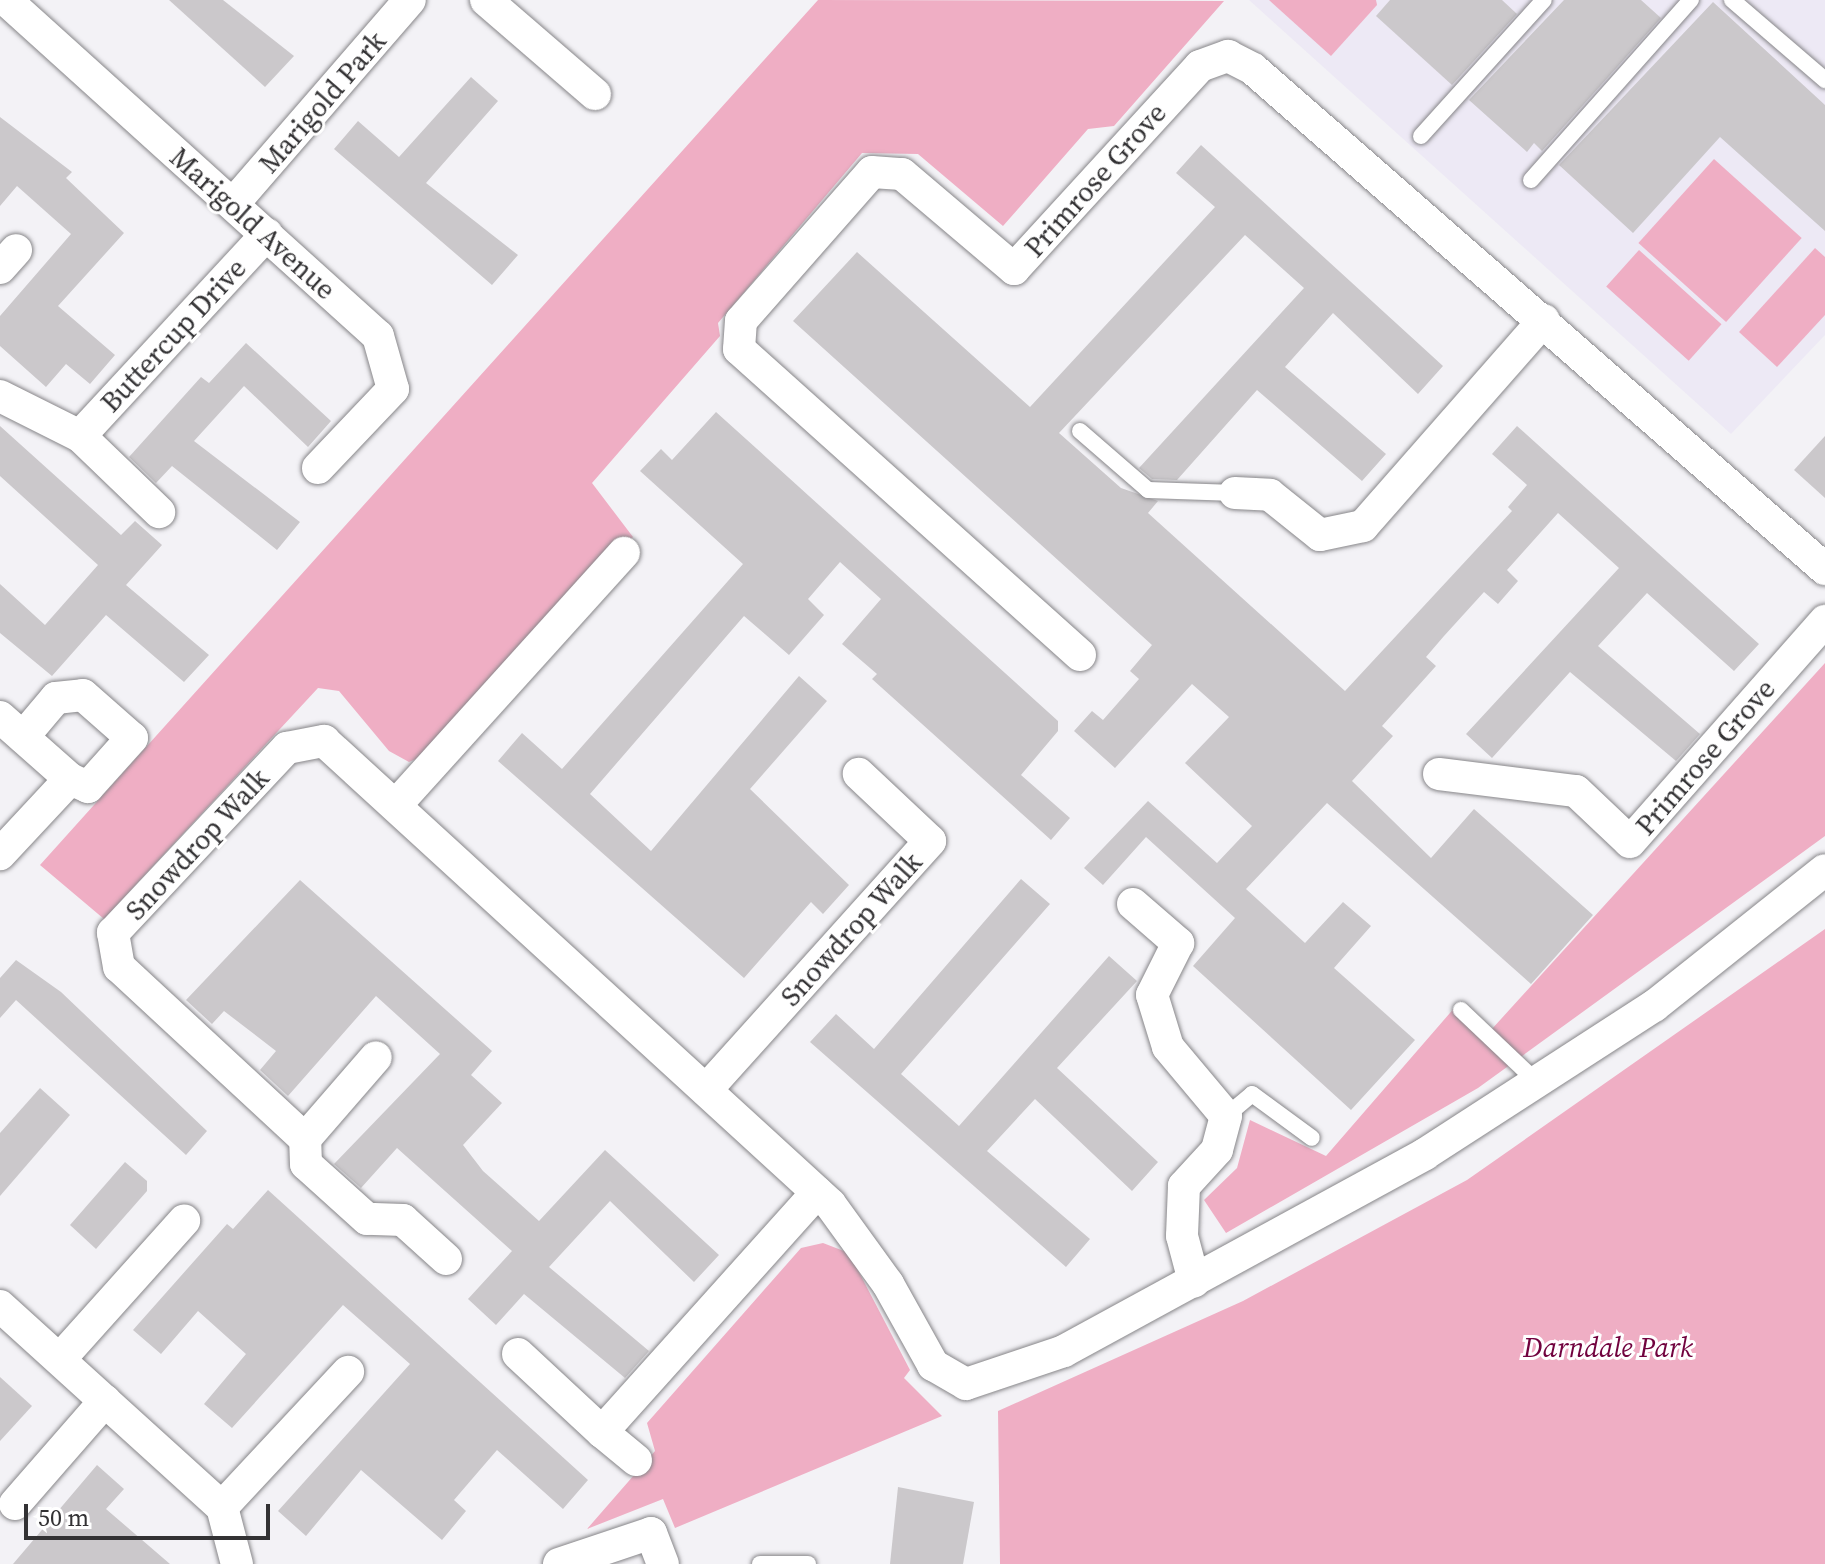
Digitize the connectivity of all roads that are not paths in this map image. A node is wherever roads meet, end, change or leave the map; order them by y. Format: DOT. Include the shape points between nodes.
graph roads {
  1 [pos="6,0"];
  2 [pos="410,0"];
  3 [pos="486,0"];
  4 [pos="1544,0"];
  5 [pos="1691,0"];
  6 [pos="1732,0"];
  7 [pos="1825,80"];
  8 [pos="595,94"];
  9 [pos="1421,136"];
  10 [pos="1531,180"];
  11 [pos="233,204"];
  12 [pos="267,234"];
  13 [pos="1544,320"];
  14 [pos="0,396"];
  15 [pos="1080,431"];
  16 [pos="80,436"];
  17 [pos="318,468"];
  18 [pos="1235,493"];
  19 [pos="159,512"];
  20 [pos="624,553"];
  21 [pos="1825,569"];
  22 [pos="1825,621"];
  23 [pos="1080,655"];
  24 [pos="12,727"];
  25 [pos="859,774"];
  26 [pos="1439,774"];
  27 [pos="70,779"];
  28 [pos="396,805"];
  29 [pos="0,854"];
  30 [pos="1825,870"];
  31 [pos="1133,904"];
  32 [pos="1461,1010"];
  33 [pos="376,1057"];
  34 [pos="1537,1082"];
  35 [pos="706,1090"];
  36 [pos="1226,1116"];
  37 [pos="1312,1138"];
  38 [pos="305,1139"];
  39 [pos="817,1192"];
  40 [pos="184,1221"];
  41 [pos="446,1259"];
  42 [pos="1194,1281"];
  43 [pos="0,1306"];
  44 [pos="518,1354"];
  45 [pos="60,1359"];
  46 [pos="348,1372"];
  47 [pos="105,1401"];
  48 [pos="602,1432"];
  49 [pos="636,1460"];
  50 [pos="15,1504"];
  51 [pos="222,1507"];
  52 [pos="237,1564"];
  53 [pos="559,1564"];
  54 [pos="663,1564"];
  55 [pos="760,1564"];
  56 [pos="808,1564"];
  1 -- 11 [label="street, Marigold Avenue"];
  2 -- 11 [label="street, Marigold Park"];
  3 -- 8 [label="street"];
  4 -- 9 [label="lane"];
  5 -- 10 [label="lane"];
  6 -- 7 [label="lane"];
  11 -- 12 [label="street, Marigold Avenue"];
  12 -- 16 [label="street, Buttercup Drive"];
  12 -- 17 [label="street, Marigold Avenue" via="378,336 393,389"];
  13 -- 18 [label="street" via="1363,526 1320,535 1270,495"];
  13 -- 21 [label="street, Primrose Grove"];
  13 -- 23 [label="street, Primrose Grove" via="1228,56 1200,66 1014,269 902,174 872,172 741,321 739,349"];
  14 -- 16 [label="street, Buttercup Drive"];
  15 -- 18 [label="lane" via="1148,490"];
  16 -- 19 [label="street, Buttercup Drive"];
  20 -- 28 [label="street"];
  22 -- 26 [label="street, Primrose Grove" via="1630,842 1576,791"];
  24 -- 27 [label="street"];
  24 -- 27 [label="street" via="56,698 83,695 132,738 88,787"];
  25 -- 35 [label="street, Snowdrop Walk" via="930,841"];
  27 -- 29 [label="street"];
  28 -- 35 [label="street, Snowdrop Walk"];
  28 -- 38 [label="street, Snowdrop Walk" via="324,741 287,748 113,933 119,967"];
  30 -- 34 [label="street" via="1654,1006"];
  31 -- 36 [label="street" via="1178,943 1152,995 1168,1047"];
  32 -- 34 [label="lane"];
  33 -- 38 [label="street"];
  34 -- 42 [label="street" via="1425,1154"];
  35 -- 39 [label="street, Snowdrop Walk"];
  36 -- 37 [label="lane" via="1252,1094"];
  36 -- 42 [label="street" via="1217,1150 1184,1186 1182,1236"];
  38 -- 41 [label="street, Snowdrop Walk" via="306,1164 367,1219 403,1220"];
  39 -- 42 [label="street, Snowdrop Walk" via="888,1284 933,1365 966,1384 1064,1351"];
  39 -- 48 [label="street"];
  40 -- 45 [label="street"];
  43 -- 45 [label="street"];
  44 -- 48 [label="street"];
  45 -- 47 [label="street"];
  46 -- 51 [label="street"];
  47 -- 50 [label="street"];
  47 -- 51 [label="street"];
  48 -- 49 [label="street"];
  51 -- 52 [label="street"];
  53 -- 54 [label="street" via="651,1533"];
  55 -- 56 [label="lane"];
}
